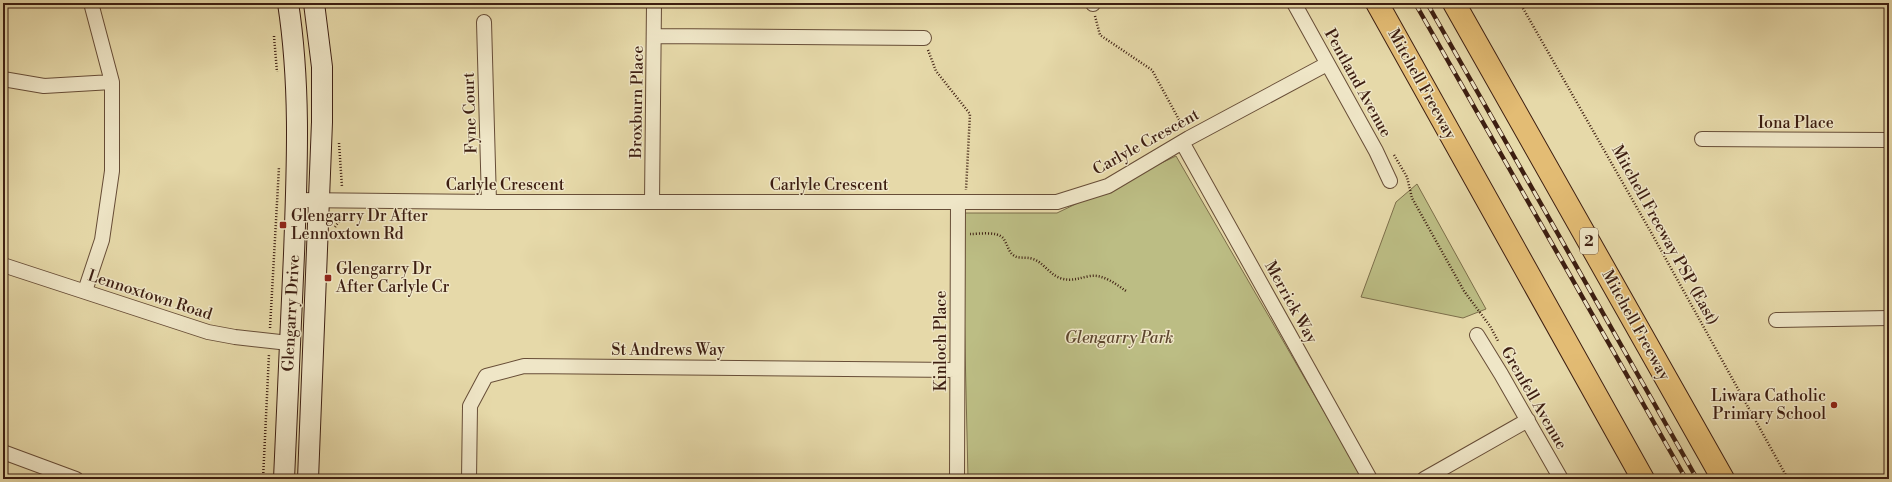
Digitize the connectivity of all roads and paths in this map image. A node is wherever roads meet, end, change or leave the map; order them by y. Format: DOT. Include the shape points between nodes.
graph roads {
  1 [pos="91,3"];
  2 [pos="288,3"];
  3 [pos="314,3"];
  4 [pos="654,3"];
  5 [pos="1294,3"];
  6 [pos="1377,3"];
  7 [pos="1454,3"];
  8 [pos="1520,3"];
  9 [pos="1093,4"];
  10 [pos="484,22"];
  11 [pos="274,34"];
  12 [pos="654,36"];
  13 [pos="924,38"];
  14 [pos="1327,64"];
  15 [pos="278,76"];
  16 [pos="3,78"];
  17 [pos="112,82"];
  18 [pos="1702,139"];
  19 [pos="1186,140"];
  20 [pos="1889,140"];
  21 [pos="1393,153"];
  22 [pos="279,166"];
  23 [pos="1390,181"];
  24 [pos="296,200"];
  25 [pos="320,201"];
  26 [pos="489,202"];
  27 [pos="652,202"];
  28 [pos="961,203"];
  29 [pos="958,234"];
  30 [pos="3,265"];
  31 [pos="1126,291"];
  32 [pos="85,292"];
  33 [pos="1889,318"];
  34 [pos="1776,320"];
  35 [pos="270,329"];
  36 [pos="1477,335"];
  37 [pos="290,342"];
  38 [pos="1500,347"];
  39 [pos="269,353"];
  40 [pos="958,370"];
  41 [pos="1528,420"];
  42 [pos="3,452"];
  43 [pos="76,479"];
  44 [pos="263,479"];
  45 [pos="284,479"];
  46 [pos="308,479"];
  47 [pos="469,479"];
  48 [pos="958,479"];
  49 [pos="1370,479"];
  50 [pos="1424,479"];
  51 [pos="1561,479"];
  52 [pos="1643,479"];
  53 [pos="1723,479"];
  54 [pos="1788,479"];
  1 -- 17 [label="street"];
  2 -- 24 [label="main road, Glengarry Drive" via="294,39 298,108"];
  3 -- 25 [label="main road, Glengarry Drive" via="322,67"];
  4 -- 12 [label="street, Broxburn Place"];
  5 -- 14 [label="street, Pentland Avenue"];
  6 -- 52 [label="highway, Mitchell Freeway"];
  7 -- 53 [label="highway, Mitchell Freeway / 2"];
  8 -- 54 [label="path, Mitchell Freeway PSP (East)"];
  9 -- 19 [label="path" via="1100,35 1152,70"];
  10 -- 26 [label="street, Fyne Court"];
  11 -- 15 [label="path"];
  12 -- 13 [label="street"];
  12 -- 27 [label="street, Broxburn Place"];
  13 -- 28 [label="path" via="936,71 970,114"];
  14 -- 19 [label="street, Carlyle Crescent"];
  14 -- 23 [label="street, Pentland Avenue"];
  16 -- 17 [label="street" via="44,86"];
  17 -- 32 [label="street" via="112,171 102,240"];
  18 -- 20 [label="street, Iona Place"];
  19 -- 28 [label="street, Carlyle Crescent" via="1108,186 1057,202"];
  19 -- 49 [label="street, Merrick Way"];
  21 -- 38 [label="path" via="1406,175 1414,202 1464,292 1490,326"];
  22 -- 35 [label="path"];
  24 -- 25 [label="street, Carlyle Crescent"];
  24 -- 37 [label="main road, Glengarry Drive"];
  25 -- 26 [label="street, Carlyle Crescent"];
  25 -- 46 [label="main road, Glengarry Drive"];
  26 -- 27 [label="street, Carlyle Crescent"];
  27 -- 28 [label="street, Carlyle Crescent"];
  28 -- 29 [label="street, Kinloch Place"];
  29 -- 31 [label="path" via="997,234 1002,237 1012,254 1018,258 1032,258 1060,278 1071,280 1100,276"];
  29 -- 40 [label="street, Kinloch Place"];
  30 -- 32 [label="street, Lennoxtown Road"];
  32 -- 37 [label="street, Lennoxtown Road" via="208,332"];
  33 -- 34 [label="street"];
  36 -- 41 [label="street, Grenfell Avenue"];
  37 -- 45 [label="main road, Glengarry Drive"];
  39 -- 44 [label="path"];
  40 -- 47 [label="street, St Andrews Way" via="524,366 486,376 470,406"];
  40 -- 48 [label="street, Kinloch Place"];
  41 -- 50 [label="street"];
  41 -- 51 [label="street, Grenfell Avenue"];
  42 -- 43 [label="street"];
}
